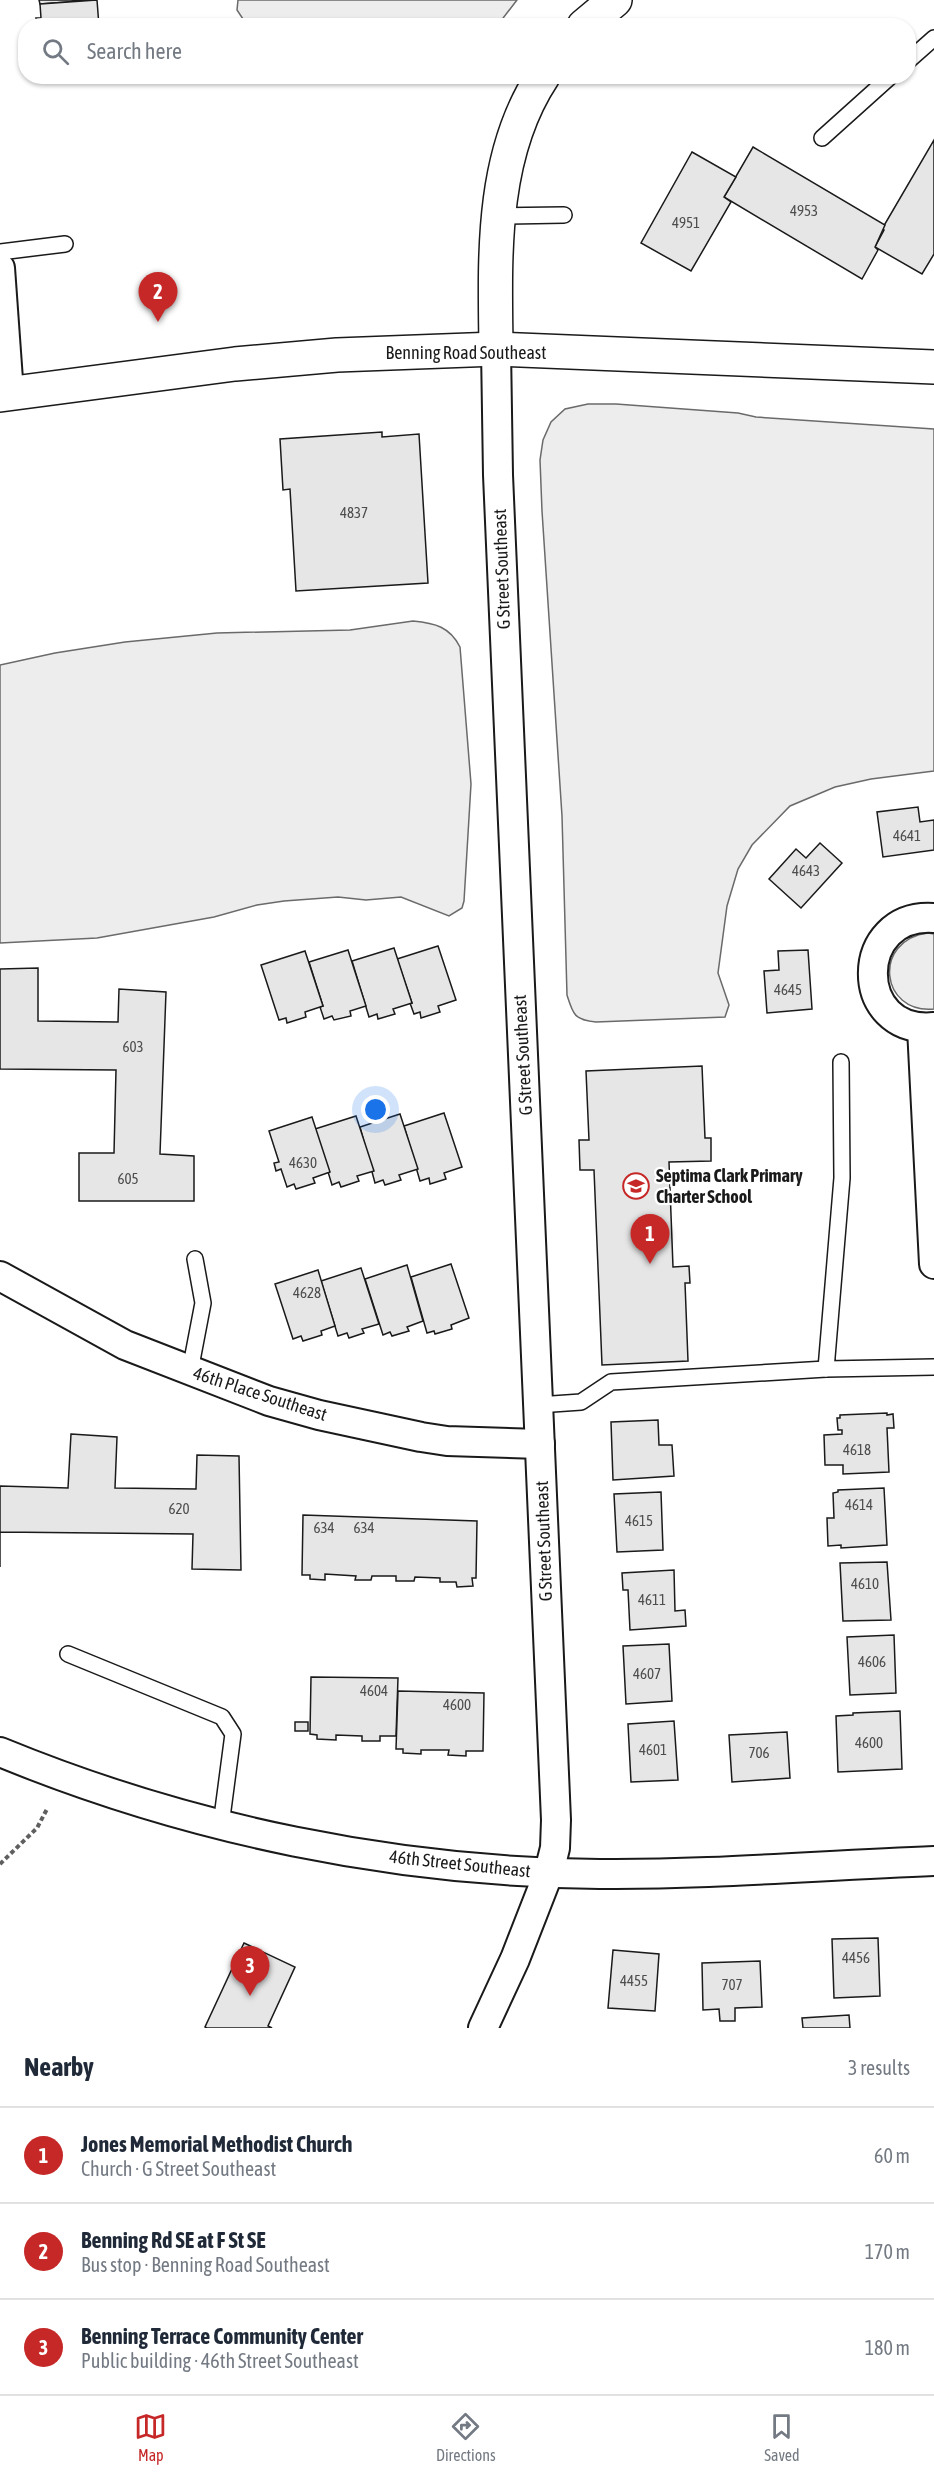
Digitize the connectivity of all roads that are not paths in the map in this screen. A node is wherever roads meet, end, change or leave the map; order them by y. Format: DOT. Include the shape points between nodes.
graph roads {
  1 [pos="615,0"];
  2 [pos="594,18"];
  3 [pos="934,38"];
  4 [pos="916,55"];
  5 [pos="538,84"];
  6 [pos="882,84"];
  7 [pos="822,138"];
  8 [pos="564,214"];
  9 [pos="500,216"];
  10 [pos="65,244"];
  11 [pos="0,252"];
  12 [pos="0,268"];
  13 [pos="496,349"];
  14 [pos="934,367"];
  15 [pos="5,395"];
  16 [pos="934,918"];
  17 [pos="928,1028"];
  18 [pos="841,1062"];
  19 [pos="195,1259"];
  20 [pos="934,1264"];
  21 [pos="0,1276"];
  22 [pos="934,1367"];
  23 [pos="826,1370"];
  24 [pos="190,1371"];
  25 [pos="538,1405"];
  26 [pos="540,1444"];
  27 [pos="68,1654"];
  28 [pos="0,1752"];
  29 [pos="221,1825"];
  30 [pos="934,1862"];
  31 [pos="549,1872"];
  32 [pos="483,2028"];
  1 -- 2 [label="main road"];
  3 -- 4 [label="lane"];
  5 -- 9 [label="main road, G Street Southeast" via="510,147"];
  6 -- 7 [label="lane"];
  8 -- 9 [label="lane"];
  9 -- 13 [label="main road, G Street Southeast"];
  10 -- 11 [label="lane"];
  12 -- 15 [label="street"];
  13 -- 14 [label="main road, Benning Road Southeast"];
  13 -- 15 [label="main road, Benning Road Southeast" via="337,355 234,364"];
  13 -- 25 [label="street, G Street Southeast" via="498,475"];
  16 -- 17 [label="street" via="909,920 888,933 877,948 872,969 873,988 882,1006 900,1022"];
  17 -- 20 [label="street"];
  18 -- 23 [label="lane" via="842,1178"];
  19 -- 24 [label="lane" via="203,1302"];
  21 -- 24 [label="street, 46th Place Southeast" via="125,1345"];
  22 -- 23 [label="lane"];
  23 -- 25 [label="lane" via="611,1382 581,1402"];
  24 -- 26 [label="street, 46th Place Southeast" via="269,1401 369,1428 447,1441"];
  25 -- 26 [label="street, G Street Southeast"];
  26 -- 31 [label="street, G Street Southeast" via="556,1820"];
  27 -- 29 [label="lane" via="222,1717 233,1734"];
  28 -- 29 [label="street, 46th Street Southeast" via="88,1786"];
  29 -- 31 [label="street, 46th Street Southeast" via="388,1857"];
  30 -- 31 [label="street, 46th Street Southeast" via="692,1872"];
  31 -- 32 [label="street, G Street Southeast"];
}
